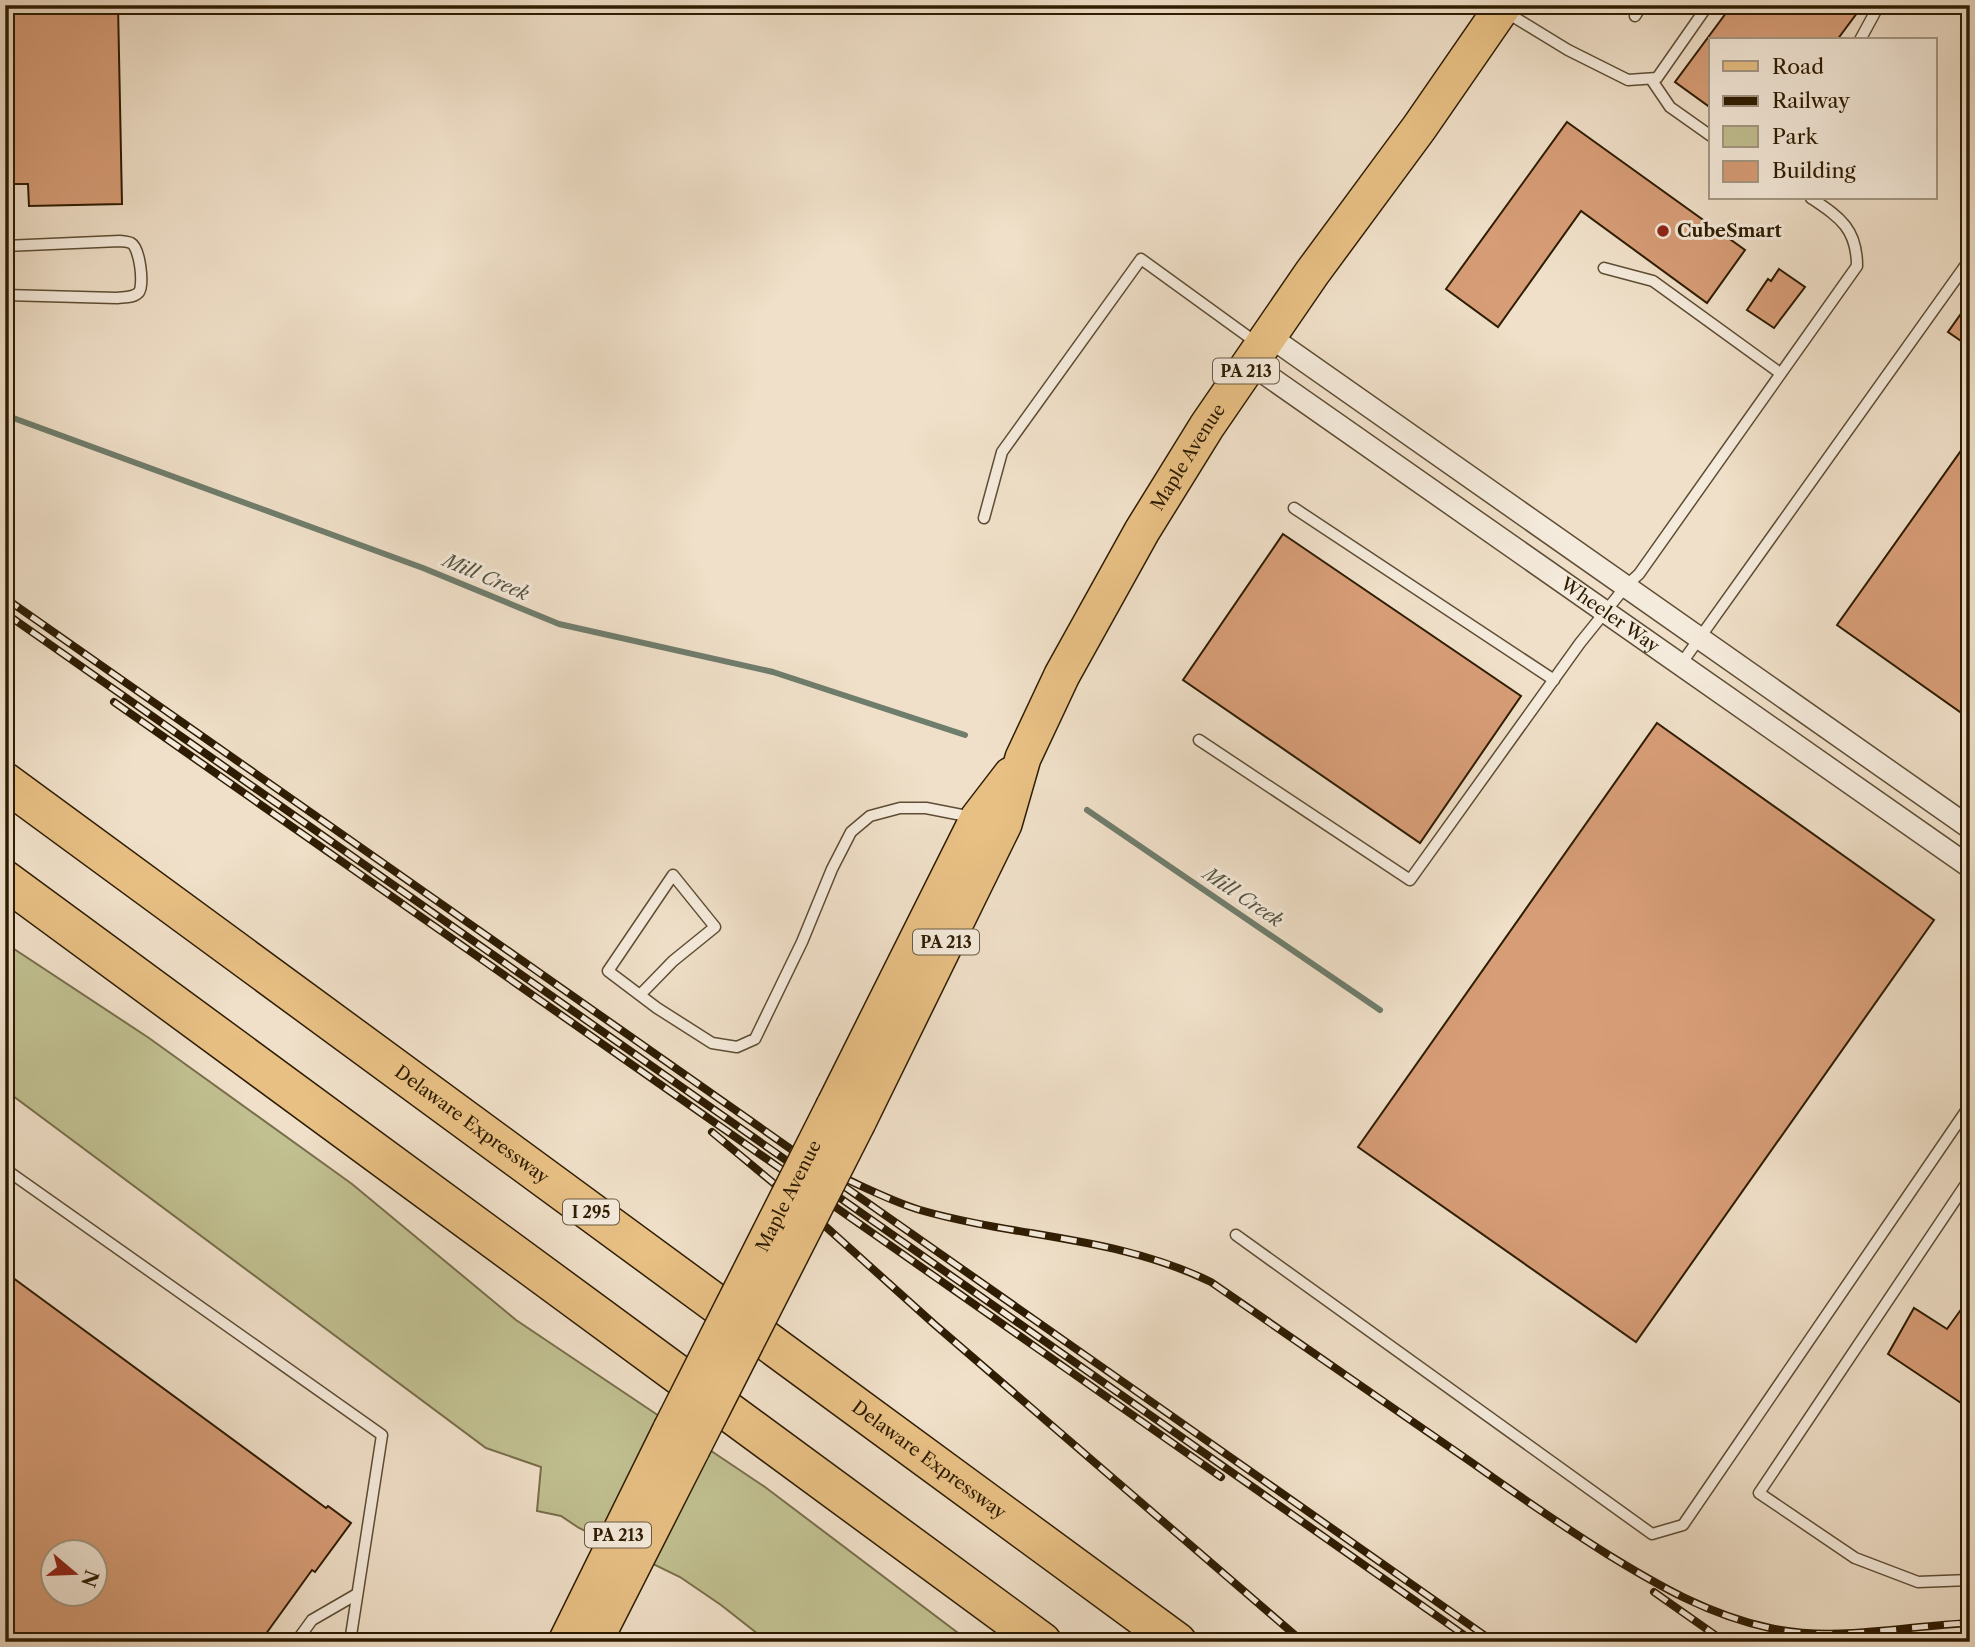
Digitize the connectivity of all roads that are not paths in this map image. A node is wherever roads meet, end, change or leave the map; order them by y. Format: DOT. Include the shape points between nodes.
graph roads {
  1 [pos="1643,5"];
  2 [pos="1708,5"];
  3 [pos="1879,5"];
  4 [pos="1502,7"];
  5 [pos="1635,16"];
  6 [pos="1861,38"];
  7 [pos="1651,79"];
  8 [pos="1709,135"];
  9 [pos="1814,200"];
  10 [pos="5,246"];
  11 [pos="1970,259"];
  12 [pos="1604,268"];
  13 [pos="5,295"];
  14 [pos="1261,349"];
  15 [pos="1780,373"];
  16 [pos="1294,508"];
  17 [pos="984,519"];
  18 [pos="1626,586"];
  19 [pos="1605,611"];
  20 [pos="1699,639"];
  21 [pos="1681,664"];
  22 [pos="1554,680"];
  23 [pos="1199,740"];
  24 [pos="1023,758"];
  25 [pos="5,782"];
  26 [pos="978,818"];
  27 [pos="1970,828"];
  28 [pos="1970,867"];
  29 [pos="5,880"];
  30 [pos="640,995"];
  31 [pos="1970,1105"];
  32 [pos="846,1114"];
  33 [pos="5,1169"];
  34 [pos="1970,1178"];
  35 [pos="1236,1235"];
  36 [pos="681,1439"];
  37 [pos="1970,1580"];
  38 [pos="357,1594"];
  39 [pos="297,1641"];
  40 [pos="349,1642"];
  41 [pos="566,1642"];
  42 [pos="594,1642"];
  43 [pos="1042,1642"];
  44 [pos="1177,1642"];
  1 -- 5 [label="lane"];
  2 -- 7 [label="lane" via="1657,78"];
  3 -- 6 [label="lane"];
  4 -- 7 [label="lane" via="1568,50 1628,80"];
  4 -- 14 [label="main road, Maple Avenue / PA 213"];
  7 -- 8 [label="lane" via="1670,107"];
  9 -- 15 [label="lane" via="1843,220 1857,250 1857,266"];
  10 -- 13 [label="lane" via="131,242 138,250 141,284 133,296 117,298"];
  11 -- 20 [label="lane"];
  12 -- 15 [label="lane" via="1653,281"];
  14 -- 17 [label="lane" via="1141,259 1002,452"];
  14 -- 18 [label="street, Wheeler Way"];
  14 -- 19 [label="street, Wheeler Way"];
  14 -- 24 [label="main road, Maple Avenue / PA 213" via="1136,542 1062,675"];
  15 -- 18 [label="lane" via="1639,574"];
  16 -- 22 [label="lane"];
  18 -- 19 [label="lane"];
  18 -- 20 [label="street, Wheeler Way"];
  19 -- 21 [label="street, Wheeler Way"];
  19 -- 22 [label="lane"];
  20 -- 21 [label="lane"];
  20 -- 27 [label="street, Wheeler Way"];
  21 -- 28 [label="street, Wheeler Way"];
  22 -- 23 [label="lane" via="1410,880"];
  24 -- 26 [label="main road, Maple Avenue / PA 213"];
  24 -- 32 [label="main road, Maple Avenue / PA 213" via="1004,824"];
  25 -- 44 [label="highway, Delaware Expressway / I 295"];
  26 -- 30 [label="lane" via="900,808 870,816 851,832 755,1040 737,1047 712,1043"];
  26 -- 32 [label="main road, Maple Avenue / PA 213"];
  29 -- 43 [label="highway"];
  30 -- 30 [label="lane" via="608,971 673,874 715,927"];
  31 -- 35 [label="lane" via="1683,1525 1652,1534"];
  32 -- 36 [label="main road, Maple Avenue / PA 213, bridge"];
  33 -- 38 [label="lane" via="382,1435"];
  34 -- 37 [label="lane" via="1759,1493 1855,1558 1918,1582"];
  36 -- 41 [label="main road, Maple Avenue / PA 213"];
  36 -- 42 [label="main road, Maple Avenue / PA 213"];
  38 -- 39 [label="lane" via="312,1620"];
  38 -- 40 [label="lane"];
}
